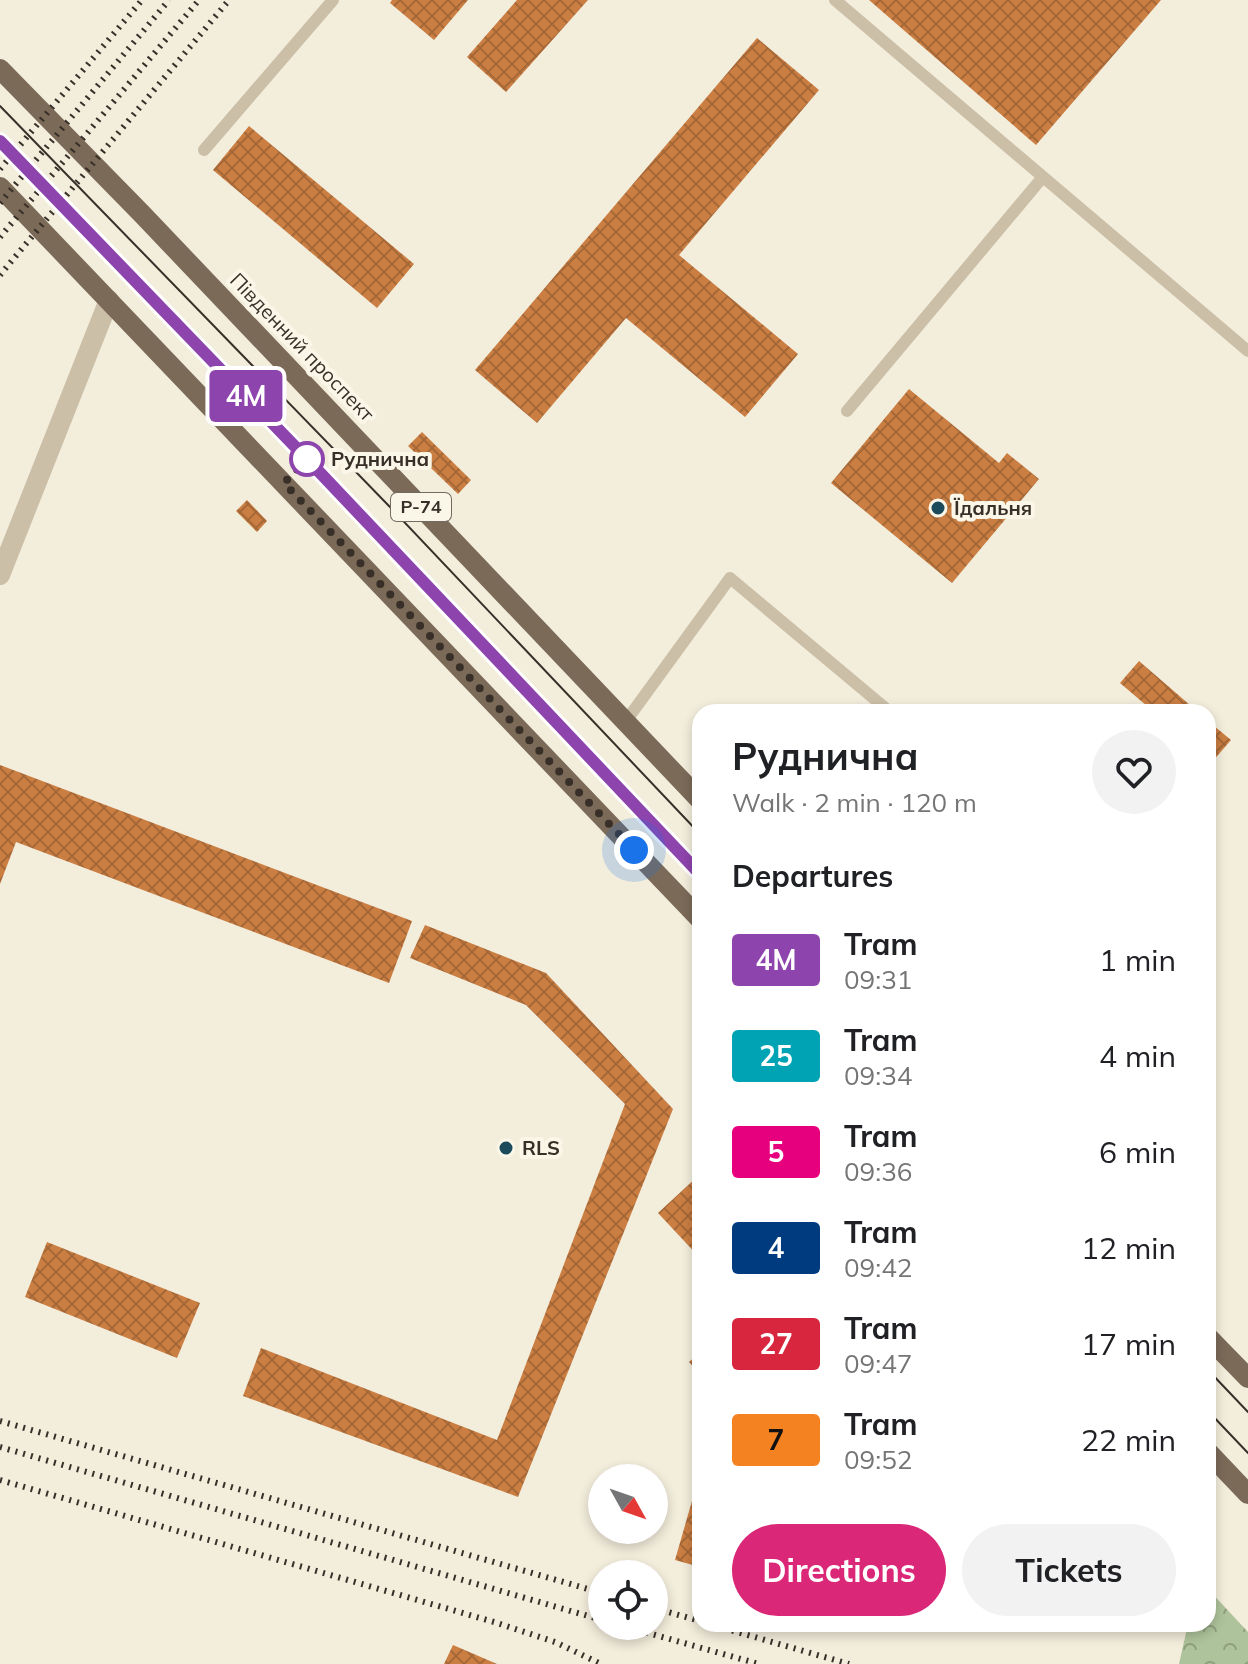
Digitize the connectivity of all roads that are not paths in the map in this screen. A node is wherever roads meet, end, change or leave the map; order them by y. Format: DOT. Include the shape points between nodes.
graph roads {
  1 [pos="333,0"];
  2 [pos="835,0"];
  3 [pos="0,69"];
  4 [pos="204,150"];
  5 [pos="1042,178"];
  6 [pos="0,187"];
  7 [pos="109,300"];
  8 [pos="1248,351"];
  9 [pos="847,411"];
  10 [pos="0,575"];
  11 [pos="880,704"];
  12 [pos="626,721"];
  13 [pos="692,791"];
  14 [pos="692,911"];
  15 [pos="1216,1345"];
  16 [pos="1248,1378"];
  17 [pos="1216,1460"];
  18 [pos="1248,1494"];
  1 -- 4 [label="lane"];
  2 -- 5 [label="lane"];
  3 -- 12 [label="main road, Південний проспект / Р-74"];
  5 -- 8 [label="lane"];
  5 -- 9 [label="lane"];
  6 -- 7 [label="main road"];
  7 -- 10 [label="street"];
  7 -- 14 [label="main road"];
  11 -- 12 [label="lane" via="730,578"];
  12 -- 13 [label="main road, Південний проспект / Р-74"];
  15 -- 16 [label="main road"];
  17 -- 18 [label="main road"];
}
